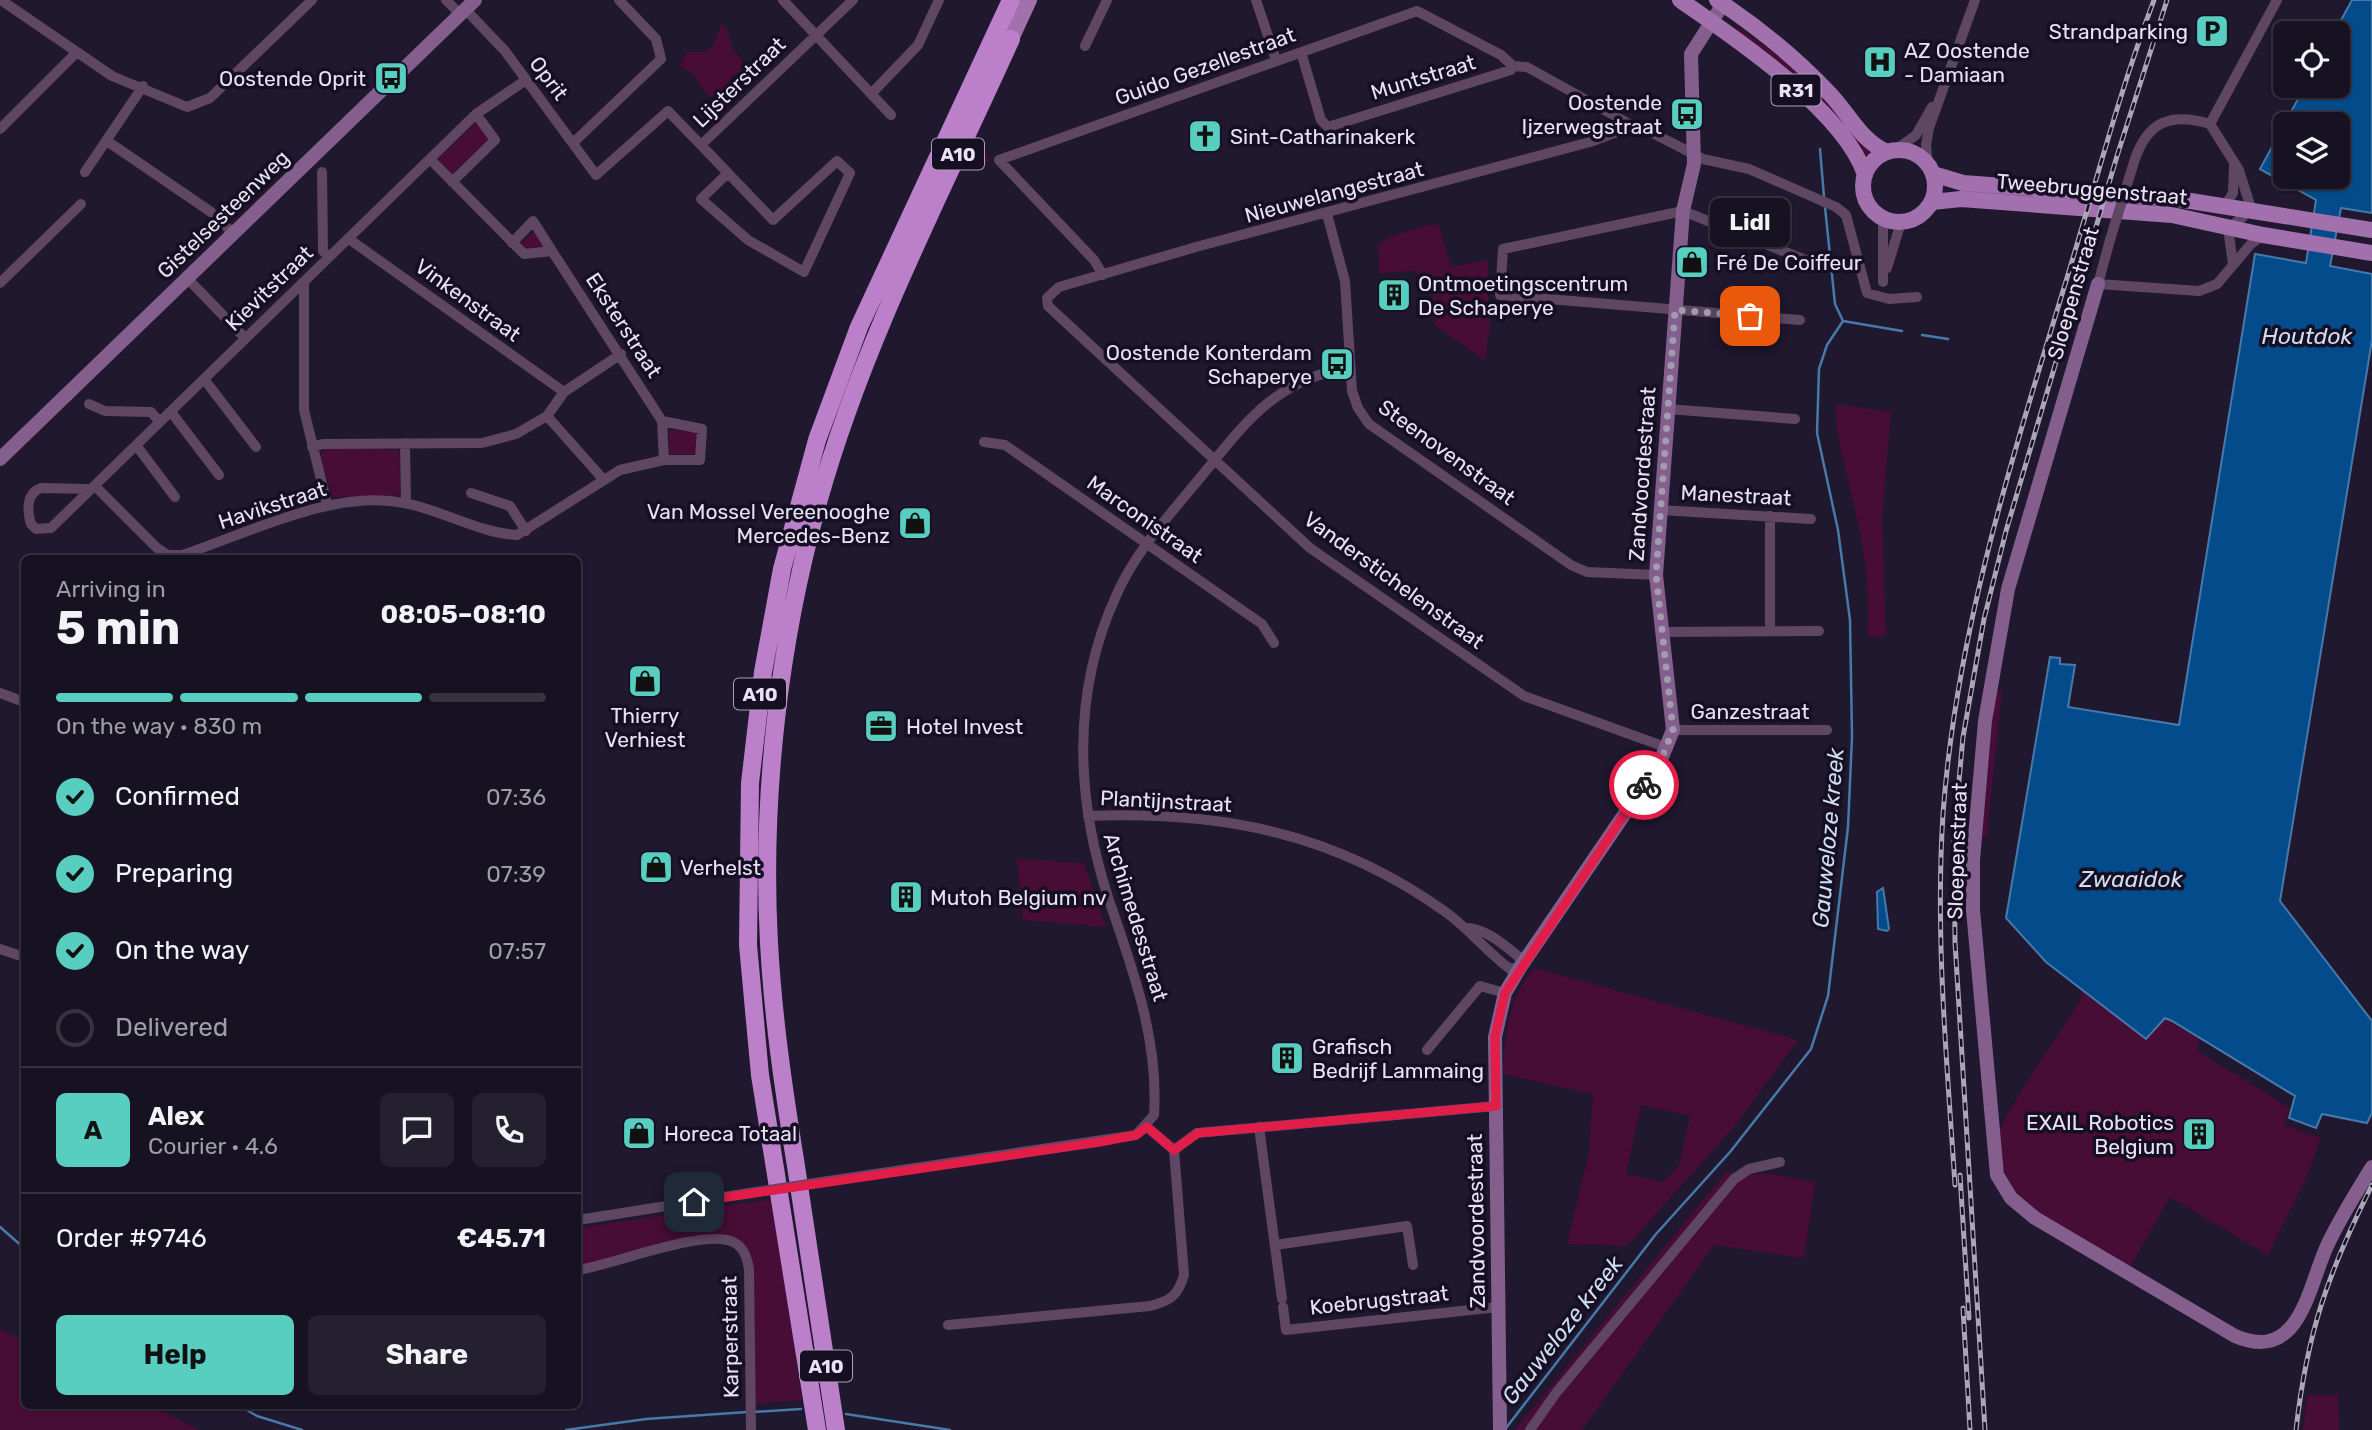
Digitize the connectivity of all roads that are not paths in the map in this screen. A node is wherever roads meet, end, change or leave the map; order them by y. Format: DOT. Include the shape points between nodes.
graph roads {
  1 [pos="1,0"];
  2 [pos="312,0"];
  3 [pos="446,0"];
  4 [pos="619,0"];
  5 [pos="783,0"];
  6 [pos="853,0"];
  7 [pos="939,0"];
  8 [pos="1010,0"];
  9 [pos="1029,0"];
  10 [pos="1107,0"];
  11 [pos="1256,0"];
  12 [pos="1680,0"];
  13 [pos="1975,0"];
  14 [pos="2277,0"];
  15 [pos="1722,1"];
  16 [pos="467,8"];
  17 [pos="1710,21"];
  18 [pos="817,35"];
  19 [pos="1011,39"];
  20 [pos="1085,46"];
  21 [pos="1301,52"];
  22 [pos="76,53"];
  23 [pos="1276,60"];
  24 [pos="1513,66"];
  25 [pos="526,80"];
  26 [pos="1947,83"];
  27 [pos="143,86"];
  28 [pos="872,93"];
  29 [pos="476,114"];
  30 [pos="891,115"];
  31 [pos="2210,124"];
  32 [pos="1633,126"];
  33 [pos="0,129"];
  34 [pos="107,141"];
  35 [pos="573,144"];
  36 [pos="701,145"];
  37 [pos="1890,152"];
  38 [pos="1695,155"];
  39 [pos="430,159"];
  40 [pos="2234,165"];
  41 [pos="1930,170"];
  42 [pos="86,172"];
  43 [pos="322,172"];
  44 [pos="728,173"];
  45 [pos="596,174"];
  46 [pos="1865,175"];
  47 [pos="452,182"];
  48 [pos="1932,202"];
  49 [pos="81,204"];
  50 [pos="2225,206"];
  51 [pos="1684,211"];
  52 [pos="2248,211"];
  53 [pos="1327,214"];
  54 [pos="1882,218"];
  55 [pos="1901,222"];
  56 [pos="2228,228"];
  57 [pos="2372,230"];
  58 [pos="233,233"];
  59 [pos="2263,235"];
  60 [pos="349,239"];
  61 [pos="512,243"];
  62 [pos="552,251"];
  63 [pos="2372,254"];
  64 [pos="329,257"];
  65 [pos="1808,261"];
  66 [pos="2233,264"];
  67 [pos="1103,275"];
  68 [pos="187,278"];
  69 [pos="0,283"];
  70 [pos="304,283"];
  71 [pos="2098,284"];
  72 [pos="1917,297"];
  73 [pos="1047,298"];
  74 [pos="1675,310"];
  75 [pos="1800,320"];
  76 [pos="245,338"];
  77 [pos="621,355"];
  78 [pos="1350,367"];
  79 [pos="204,379"];
  80 [pos="564,392"];
  81 [pos="89,404"];
  82 [pos="1668,409"];
  83 [pos="171,412"];
  84 [pos="547,416"];
  85 [pos="1795,419"];
  86 [pos="662,421"];
  87 [pos="160,422"];
  88 [pos="984,442"];
  89 [pos="405,443"];
  90 [pos="136,445"];
  91 [pos="256,447"];
  92 [pos="312,447"];
  93 [pos="0,459"];
  94 [pos="664,460"];
  95 [pos="1214,460"];
  96 [pos="219,475"];
  97 [pos="603,479"];
  98 [pos="92,487"];
  99 [pos="471,493"];
  100 [pos="175,497"];
  101 [pos="406,503"];
  102 [pos="327,504"];
  103 [pos="1660,510"];
  104 [pos="1770,516"];
  105 [pos="1811,519"];
  106 [pos="526,531"];
  107 [pos="1147,543"];
  108 [pos="1656,575"];
  109 [pos="1770,630"];
  110 [pos="1819,631"];
  111 [pos="1661,632"];
  112 [pos="1274,643"];
  113 [pos="0,693"];
  114 [pos="21,701"];
  115 [pos="1673,730"];
  116 [pos="1827,730"];
  117 [pos="1668,748"];
  118 [pos="1088,816"];
  119 [pos="1468,928"];
  120 [pos="0,949"];
  121 [pos="21,956"];
  122 [pos="1521,966"];
  123 [pos="1505,993"];
  124 [pos="1427,1050"];
  125 [pos="1496,1106"];
  126 [pos="1147,1127"];
  127 [pos="1259,1127"];
  128 [pos="1174,1150"];
  129 [pos="1780,1162"];
  130 [pos="2372,1167"];
  131 [pos="581,1220"];
  132 [pos="1275,1245"];
  133 [pos="1413,1265"];
  134 [pos="581,1269"];
  135 [pos="1498,1307"];
  136 [pos="948,1325"];
  137 [pos="1500,1422"];
  138 [pos="751,1429"];
  139 [pos="817,1430"];
  140 [pos="836,1430"];
  141 [pos="1530,1430"];
  1 -- 22 [label="street"];
  2 -- 27 [label="street" via="200,104 179,105"];
  3 -- 16 [label="street, Oprit"];
  4 -- 35 [label="street" via="656,39 661,59"];
  5 -- 18 [label="street"];
  6 -- 18 [label="street, Lijsterstraat"];
  7 -- 28 [label="street" via="918,45"];
  8 -- 139 [label="highway, A10" via="859,327 817,440 782,569 763,672 750,783 748,945 760,1075"];
  9 -- 19 [label="main road, A10"];
  10 -- 20 [label="street"];
  11 -- 23 [label="street"];
  12 -- 17 [label="main road, R31"];
  13 -- 26 [label="street"];
  14 -- 31 [label="street"];
  15 -- 17 [label="main road, Zandvoordestraat"];
  15 -- 37 [label="main road, R31" via="1789,54 1876,147"];
  16 -- 25 [label="street, Oprit"];
  16 -- 58 [label="main road, Gistelsesteenweg"];
  17 -- 38 [label="main road, Zandvoordestraat" via="1691,54"];
  17 -- 46 [label="main road, R31" via="1806,99 1853,148"];
  18 -- 28 [label="street"];
  18 -- 36 [label="street, Lijsterstraat"];
  19 -- 140 [label="highway, A10" via="883,322 838,440 803,563 783,674 771,787 769,944 781,1069"];
  21 -- 23 [label="street, Guido Gezellestraat"];
  21 -- 24 [label="street, Guido Gezellestraat" via="1409,13 1424,12"];
  21 -- 24 [label="street, Muntstraat" via="1328,127"];
  22 -- 27 [label="street" via="112,76"];
  22 -- 33 [label="street"];
  23 -- 67 [label="street, Guido Gezellestraat" via="999,160"];
  24 -- 32 [label="street" via="1527,67"];
  25 -- 29 [label="street, Kievitstraat"];
  25 -- 35 [label="street, Oprit"];
  26 -- 37 [label="street" via="1916,135"];
  26 -- 41 [label="street" via="1929,128"];
  27 -- 34 [label="street"];
  28 -- 30 [label="street"];
  29 -- 39 [label="street, Kievitstraat"];
  29 -- 47 [label="street" via="495,140"];
  31 -- 40 [label="street"];
  31 -- 71 [label="street, Sloepenstraat, bridge" via="2189,117 2165,121 2146,135"];
  32 -- 38 [label="street"];
  32 -- 53 [label="street, Nieuwelangestraat"];
  34 -- 42 [label="street"];
  34 -- 58 [label="street" via="211,212"];
  35 -- 45 [label="street, Oprit"];
  36 -- 44 [label="street"];
  36 -- 45 [label="street, Lijsterstraat" via="668,111"];
  37 -- 41 [label="main road, R31" via="1913,153"];
  37 -- 46 [label="main road" via="1878,157"];
  38 -- 51 [label="main road, Zandvoordestraat"];
  38 -- 72 [label="street" via="1749,169 1836,207 1846,215 1867,293 1889,299"];
  39 -- 47 [label="street"];
  39 -- 60 [label="street, Kievitstraat"];
  40 -- 50 [label="street" via="2233,193"];
  40 -- 52 [label="street" via="2245,183"];
  41 -- 48 [label="main road" via="1935,184"];
  41 -- 50 [label="main road, Tweebruggenstraat / R31" via="1963,183"];
  43 -- 64 [label="street" via="323,251"];
  44 -- 44 [label="street" via="701,199 748,240 804,272 850,173 837,161 773,220"];
  46 -- 54 [label="main road, R31" via="1866,199"];
  47 -- 61 [label="street"];
  48 -- 55 [label="main road" via="1924,212"];
  48 -- 56 [label="main road, Tweebruggenstraat" via="1961,199 2129,211"];
  49 -- 69 [label="street"];
  50 -- 52 [label="main road, Tweebruggenstraat / R31"];
  51 -- 65 [label="street"];
  51 -- 74 [label="main road, Zandvoordestraat"];
  51 -- 74 [label="street" via="1503,249 1500,295"];
  52 -- 56 [label="street"];
  52 -- 57 [label="main road, Tweebruggenstraat / R31"];
  53 -- 67 [label="street, Nieuwelangestraat"];
  53 -- 78 [label="street, Steenovenstraat" via="1345,281"];
  54 -- 55 [label="main road"];
  54 -- 55 [label="street" via="1884,282"];
  56 -- 59 [label="main road, Tweebruggenstraat"];
  56 -- 66 [label="street"];
  58 -- 68 [label="main road, Gistelsesteenweg"];
  59 -- 63 [label="main road, Tweebruggenstraat"];
  59 -- 66 [label="street"];
  60 -- 64 [label="street, Kievitstraat"];
  60 -- 80 [label="street, Vinkenstraat"];
  61 -- 62 [label="street" via="524,254"];
  61 -- 62 [label="street, Eksterstraat" via="533,221"];
  62 -- 77 [label="street, Eksterstraat"];
  64 -- 70 [label="street, Kievitstraat"];
  66 -- 71 [label="street" via="2217,284 2199,291"];
  67 -- 73 [label="street, Nieuwelangestraat" via="1059,287"];
  68 -- 76 [label="street"];
  68 -- 93 [label="main road, Gistelsesteenweg"];
  70 -- 76 [label="street, Kievitstraat"];
  70 -- 92 [label="street" via="304,410"];
  71 -- 130 [label="main road, Sloepenstraat" via="2016,555 1985,721 1973,910 1997,1175 2011,1198 2035,1218 2235,1336 2259,1342 2280,1336 2301,1314 2329,1241"];
  73 -- 95 [label="street, Vanderstichelenstraat" via="1048,306"];
  74 -- 75 [label="street"];
  74 -- 82 [label="main road, Zandvoordestraat"];
  76 -- 79 [label="street, Kievitstraat"];
  77 -- 80 [label="street"];
  77 -- 86 [label="street, Eksterstraat"];
  78 -- 95 [label="street, Archimedesstraat" via="1318,374 1278,393"];
  78 -- 108 [label="street, Steenovenstraat" via="1352,391 1369,424 1552,553 1587,572"];
  79 -- 83 [label="street, Kievitstraat"];
  79 -- 91 [label="street"];
  80 -- 84 [label="street"];
  81 -- 87 [label="street" via="105,411 151,412"];
  82 -- 85 [label="street"];
  82 -- 103 [label="main road, Zandvoordestraat"];
  83 -- 87 [label="street, Kievitstraat"];
  83 -- 96 [label="street"];
  84 -- 89 [label="street" via="516,433 482,443"];
  84 -- 97 [label="street"];
  86 -- 94 [label="street, Eksterstraat"];
  86 -- 94 [label="street" via="702,429 700,460"];
  87 -- 90 [label="street, Kievitstraat"];
  88 -- 107 [label="street, Marconistraat" via="1005,445"];
  89 -- 92 [label="street"];
  89 -- 101 [label="street"];
  90 -- 98 [label="street, Kievitstraat"];
  90 -- 100 [label="street"];
  92 -- 102 [label="street"];
  94 -- 97 [label="street"];
  95 -- 107 [label="street, Archimedesstraat"];
  95 -- 117 [label="street, Vanderstichelenstraat" via="1310,548 1524,696"];
  97 -- 106 [label="street"];
  98 -- 98 [label="street, Kievitstraat" via="34,490 31,524 51,528"];
  98 -- 102 [label="street, Havikstraat" via="168,555 182,555"];
  99 -- 106 [label="street" via="510,506"];
  101 -- 102 [label="street, Havikstraat" via="370,499"];
  101 -- 106 [label="street, Havikstraat" via="502,534"];
  103 -- 104 [label="street, Manestraat"];
  103 -- 108 [label="main road, Zandvoordestraat"];
  104 -- 105 [label="street, Manestraat"];
  104 -- 109 [label="street"];
  107 -- 112 [label="street, Marconistraat" via="1262,624"];
  107 -- 118 [label="street, Archimedesstraat" via="1116,596 1094,661 1082,726"];
  108 -- 111 [label="main road, Zandvoordestraat"];
  109 -- 110 [label="street"];
  109 -- 111 [label="street"];
  111 -- 115 [label="main road, Zandvoordestraat"];
  113 -- 114 [label="street"];
  115 -- 116 [label="street, Ganzestraat"];
  115 -- 117 [label="main road, Zandvoordestraat"];
  117 -- 122 [label="main road, Zandvoordestraat"];
  118 -- 119 [label="street, Plantijnstraat" via="1208,818 1300,837 1382,871"];
  118 -- 126 [label="street, Archimedesstraat" via="1097,862 1144,1008 1155,1100"];
  119 -- 122 [label="street, Plantijnstraat" via="1480,929 1505,946 1519,957"];
  119 -- 122 [label="street, Plantijnstraat" via="1475,940 1510,969"];
  120 -- 121 [label="street"];
  122 -- 123 [label="main road, Zandvoordestraat"];
  123 -- 124 [label="street" via="1480,986"];
  123 -- 125 [label="main road, Zandvoordestraat" via="1495,1037"];
  125 -- 127 [label="street"];
  125 -- 135 [label="main road, Zandvoordestraat"];
  126 -- 128 [label="street"];
  126 -- 131 [label="street, bridge" via="1136,1135 1100,1142"];
  127 -- 128 [label="street" via="1198,1133"];
  127 -- 132 [label="street, Koebrugstraat"];
  128 -- 136 [label="street" via="1184,1275 1180,1290 1170,1301"];
  129 -- 141 [label="street" via="1749,1169 1734,1179"];
  132 -- 133 [label="street" via="1407,1226"];
  132 -- 135 [label="street, Koebrugstraat" via="1286,1330"];
  134 -- 138 [label="street, Karperstraat" via="683,1243 714,1238 737,1244 749,1269"];
  135 -- 137 [label="main road, Zandvoordestraat"];
}
